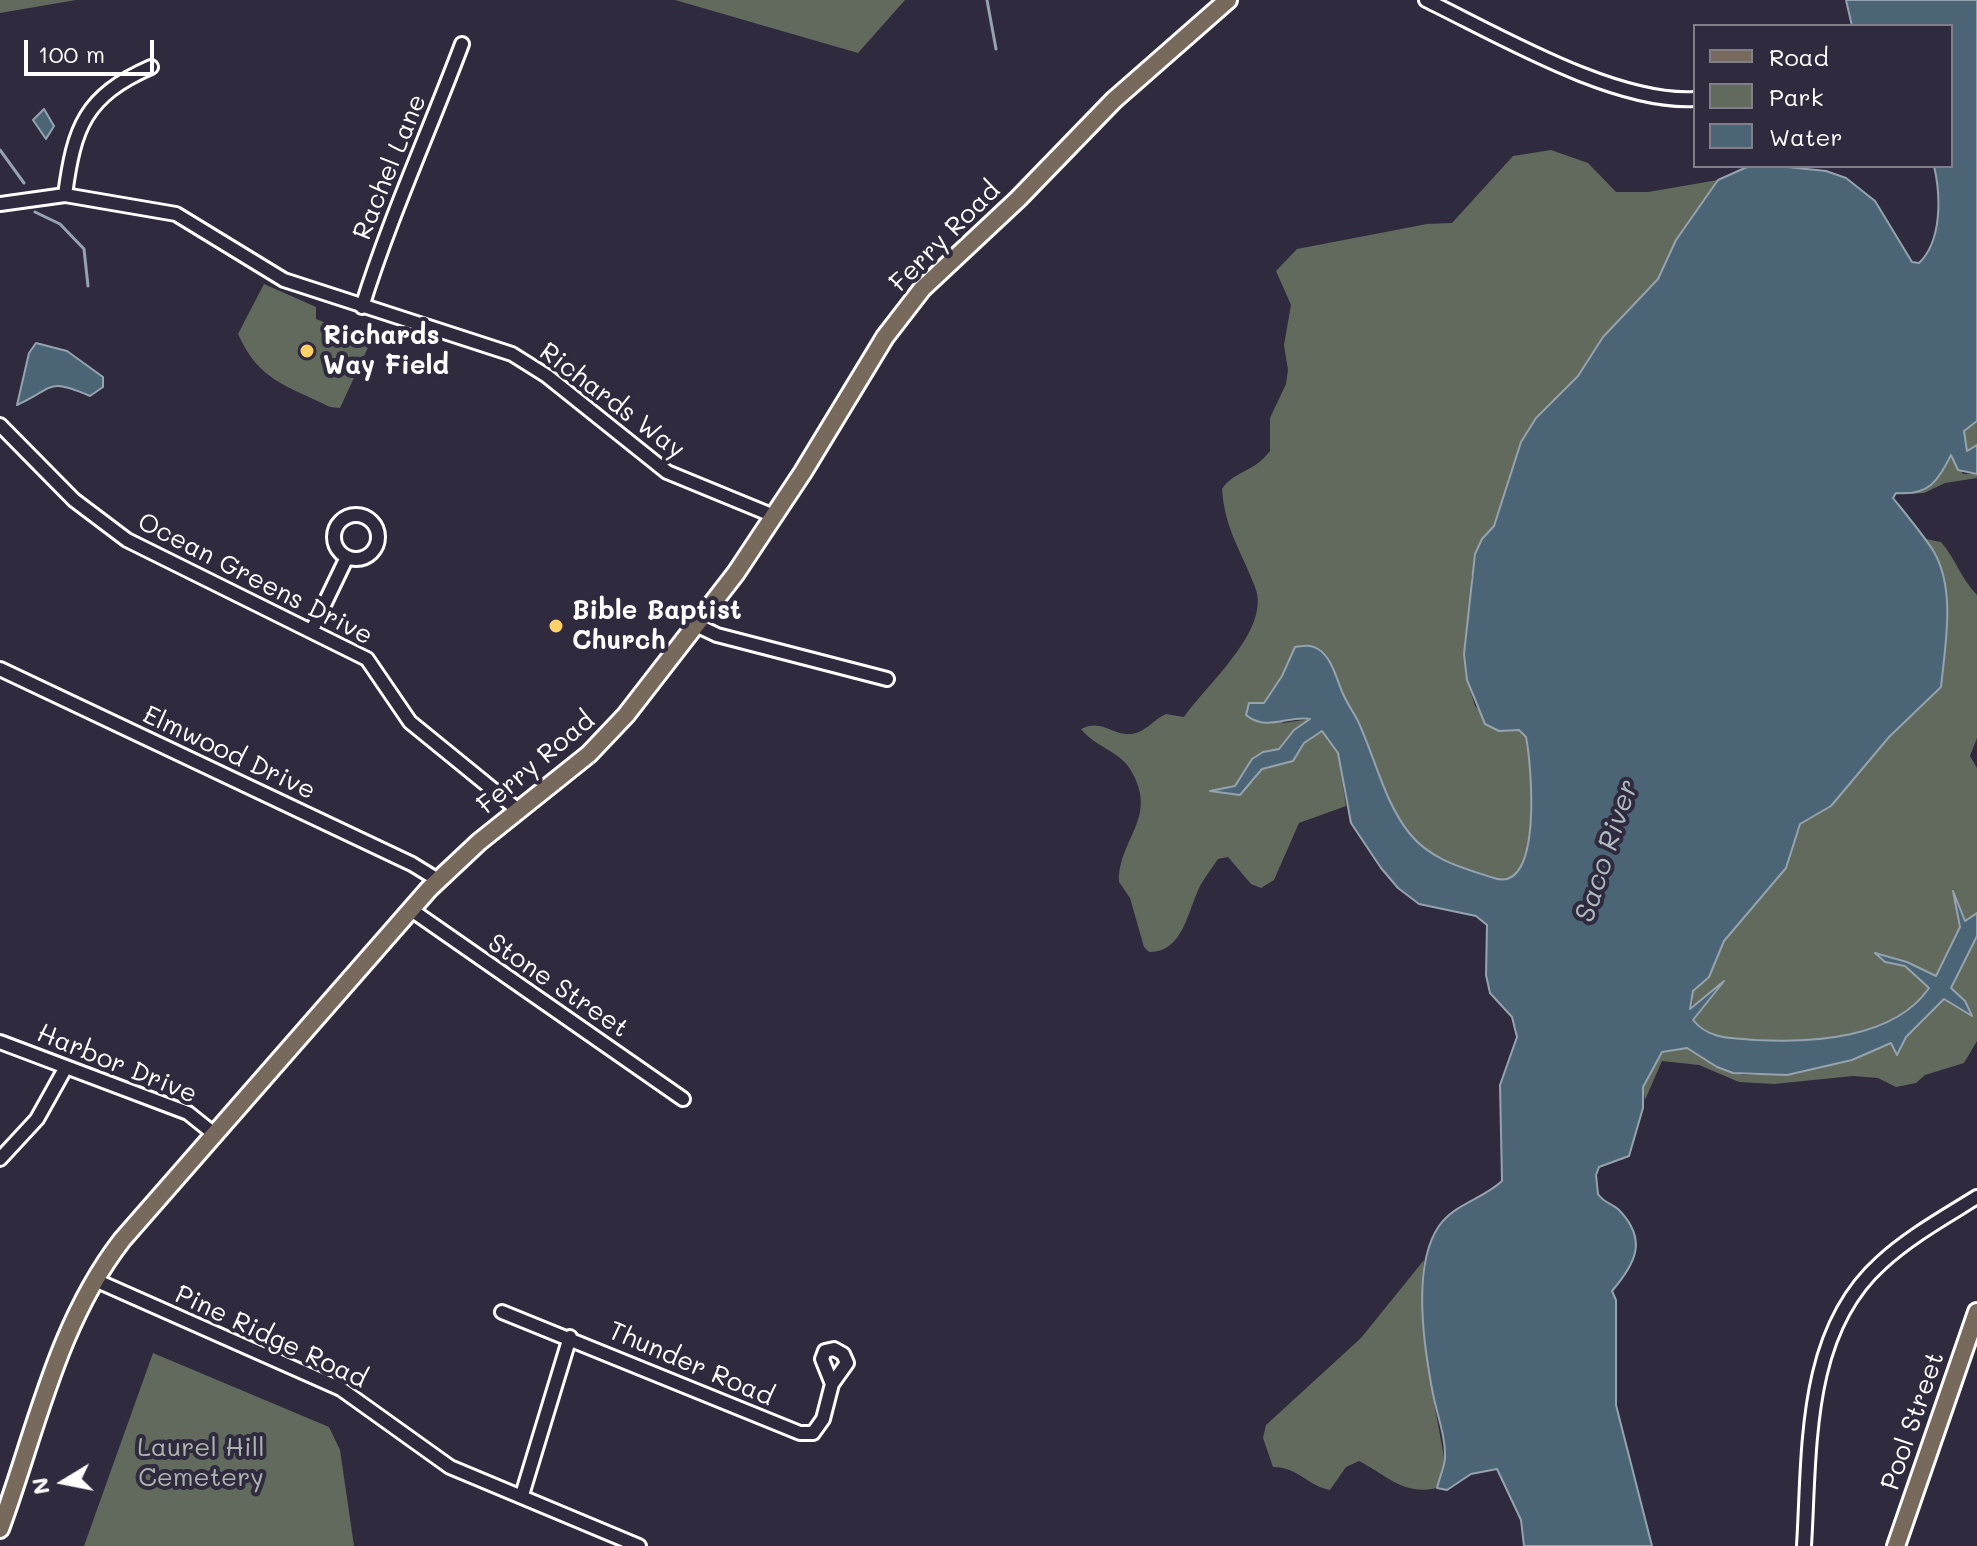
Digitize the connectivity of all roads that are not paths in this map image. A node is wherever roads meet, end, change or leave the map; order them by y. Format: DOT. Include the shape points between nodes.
graph roads {
  1 [pos="1228,0"];
  2 [pos="1426,0"];
  3 [pos="462,44"];
  4 [pos="151,67"];
  5 [pos="1693,99"];
  6 [pos="65,195"];
  7 [pos="0,204"];
  8 [pos="362,307"];
  9 [pos="0,425"];
  10 [pos="771,521"];
  11 [pos="347,557"];
  12 [pos="696,625"];
  13 [pos="312,630"];
  14 [pos="0,669"];
  15 [pos="887,679"];
  16 [pos="518,810"];
  17 [pos="438,880"];
  18 [pos="410,909"];
  19 [pos="0,1042"];
  20 [pos="66,1067"];
  21 [pos="683,1099"];
  22 [pos="213,1133"];
  23 [pos="0,1159"];
  24 [pos="1977,1197"];
  25 [pos="95,1280"];
  26 [pos="502,1312"];
  27 [pos="1977,1312"];
  28 [pos="570,1337"];
  29 [pos="832,1384"];
  30 [pos="522,1495"];
  31 [pos="0,1529"];
  32 [pos="639,1546"];
  33 [pos="1804,1546"];
  34 [pos="1896,1546"];
  1 -- 10 [label="main road, Ferry Road" via="1114,100 922,289 885,337"];
  2 -- 5 [label="street" via="1570,68 1652,96"];
  3 -- 8 [label="street, Rachel Lane" via="401,191"];
  4 -- 6 [label="street" via="109,89 82,121 69,156"];
  6 -- 7 [label="street, Richards Way"];
  6 -- 8 [label="street, Richards Way" via="176,214 276,277"];
  8 -- 10 [label="street, Richards Way" via="520,359 656,465"];
  9 -- 13 [label="street, Ocean Greens Drive" via="74,500 127,540"];
  10 -- 12 [label="main road, Ferry Road"];
  11 -- 13 [label="street"];
  12 -- 15 [label="street"];
  12 -- 16 [label="main road, Ferry Road" via="614,730"];
  13 -- 16 [label="street, Ocean Greens Drive" via="367,659 410,722"];
  14 -- 17 [label="street, Elmwood Drive"];
  16 -- 17 [label="main road, Ferry Road"];
  17 -- 18 [label="main road, Ferry Road"];
  18 -- 21 [label="street, Stone Street"];
  18 -- 22 [label="main road, Ferry Road"];
  19 -- 20 [label="street, Harbor Drive"];
  20 -- 22 [label="street, Harbor Drive" via="188,1113"];
  20 -- 23 [label="street" via="37,1119"];
  22 -- 25 [label="main road, Ferry Road"];
  24 -- 33 [label="street" via="1883,1261 1850,1297 1837,1322 1815,1399"];
  25 -- 30 [label="street, Pine Ridge Road" via="341,1389 450,1467"];
  25 -- 31 [label="main road, Ferry Road" via="56,1366"];
  26 -- 28 [label="street, Thunder Road"];
  27 -- 34 [label="main road, Pool Street"];
  28 -- 29 [label="street, Thunder Road" via="800,1433 813,1433 820,1426"];
  28 -- 30 [label="street"];
  30 -- 32 [label="street, Pine Ridge Road"];
}
